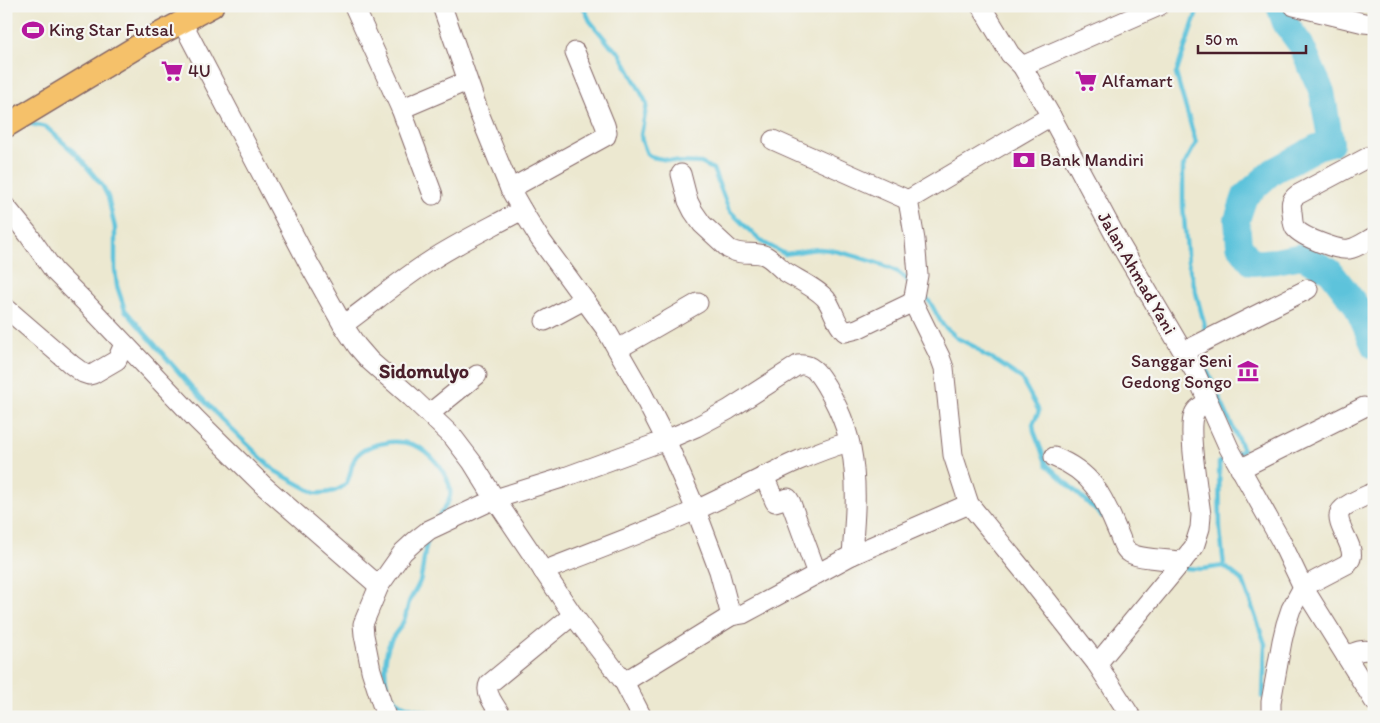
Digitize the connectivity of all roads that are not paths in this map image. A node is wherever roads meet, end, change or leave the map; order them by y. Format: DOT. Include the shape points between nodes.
graph roads {
  1 [pos="212,6"];
  2 [pos="354,6"];
  3 [pos="442,6"];
  4 [pos="981,6"];
  5 [pos="1159,6"];
  6 [pos="1294,6"];
  7 [pos="1374,6"];
  8 [pos="182,22"];
  9 [pos="1369,24"];
  10 [pos="575,52"];
  11 [pos="1022,66"];
  12 [pos="467,81"];
  13 [pos="401,109"];
  14 [pos="1051,116"];
  15 [pos="6,126"];
  16 [pos="773,140"];
  17 [pos="1374,154"];
  18 [pos="681,174"];
  19 [pos="510,189"];
  20 [pos="433,195"];
  21 [pos="908,200"];
  22 [pos="6,207"];
  23 [pos="522,210"];
  24 [pos="1374,238"];
  25 [pos="1308,290"];
  26 [pos="584,300"];
  27 [pos="913,302"];
  28 [pos="698,303"];
  29 [pos="7,309"];
  30 [pos="545,321"];
  31 [pos="343,325"];
  32 [pos="124,344"];
  33 [pos="1193,347"];
  34 [pos="618,348"];
  35 [pos="477,375"];
  36 [pos="1208,402"];
  37 [pos="1364,406"];
  38 [pos="429,414"];
  39 [pos="666,440"];
  40 [pos="849,442"];
  41 [pos="1054,457"];
  42 [pos="1235,459"];
  43 [pos="764,476"];
  44 [pos="1374,492"];
  45 [pos="494,499"];
  46 [pos="969,504"];
  47 [pos="696,510"];
  48 [pos="852,555"];
  49 [pos="1180,565"];
  50 [pos="543,571"];
  51 [pos="818,574"];
  52 [pos="379,586"];
  53 [pos="1303,587"];
  54 [pos="573,615"];
  55 [pos="732,616"];
  56 [pos="1374,652"];
  57 [pos="1346,656"];
  58 [pos="1097,664"];
  59 [pos="624,682"];
  60 [pos="1374,701"];
  61 [pos="386,717"];
  62 [pos="502,717"];
  63 [pos="642,717"];
  64 [pos="1131,717"];
  65 [pos="1271,717"];
  1 -- 8 [label="main road"];
  2 -- 13 [label="street"];
  3 -- 12 [label="street"];
  4 -- 11 [label="street, Jalan Ahmad Yani" via="1010,54"];
  5 -- 11 [label="street"];
  6 -- 9 [label="street"];
  7 -- 9 [label="street"];
  8 -- 15 [label="main road"];
  8 -- 31 [label="street"];
  10 -- 19 [label="street" via="606,134"];
  11 -- 14 [label="street, Jalan Ahmad Yani"];
  12 -- 13 [label="street"];
  12 -- 19 [label="street"];
  13 -- 20 [label="street"];
  14 -- 21 [label="street"];
  14 -- 33 [label="street, Jalan Ahmad Yani" via="1118,241"];
  16 -- 21 [label="street"];
  17 -- 24 [label="street" via="1294,197 1291,204 1294,224 1303,235 1340,249 1351,249"];
  18 -- 27 [label="street" via="688,201 702,224 733,252 767,256 802,281 825,299 845,332"];
  19 -- 23 [label="street"];
  21 -- 27 [label="street" via="918,275"];
  22 -- 32 [label="street" via="54,271"];
  23 -- 26 [label="street"];
  23 -- 31 [label="street" via="429,262"];
  25 -- 33 [label="street"];
  26 -- 30 [label="street"];
  26 -- 34 [label="street"];
  27 -- 46 [label="street" via="944,368 953,455"];
  28 -- 34 [label="street"];
  29 -- 32 [label="street" via="72,365 89,375 117,360"];
  31 -- 38 [label="street" via="370,361"];
  32 -- 52 [label="street" via="264,486"];
  33 -- 36 [label="street, Jalan Ahmad Yani" via="1195,372"];
  34 -- 39 [label="street"];
  35 -- 38 [label="street"];
  36 -- 42 [label="street, Jalan Ahmad Yani"];
  36 -- 49 [label="street" via="1193,415 1200,528 1194,547"];
  37 -- 42 [label="street"];
  38 -- 45 [label="street" via="453,437"];
  39 -- 40 [label="street" via="728,410 798,365 806,365 821,377 839,410"];
  39 -- 45 [label="street"];
  39 -- 47 [label="street"];
  40 -- 43 [label="street" via="827,448"];
  40 -- 48 [label="street" via="855,486"];
  41 -- 49 [label="street" via="1079,471 1098,490 1130,554"];
  42 -- 53 [label="street, Jalan Ahmad Yani"];
  43 -- 47 [label="street"];
  43 -- 51 [label="street" via="775,502 788,498 791,502"];
  44 -- 53 [label="street" via="1340,512 1339,519 1352,553 1351,559"];
  45 -- 50 [label="street"];
  45 -- 52 [label="street" via="429,530 403,552"];
  46 -- 48 [label="street"];
  46 -- 58 [label="street"];
  47 -- 50 [label="street"];
  47 -- 55 [label="street"];
  48 -- 51 [label="street"];
  49 -- 58 [label="street"];
  50 -- 54 [label="street"];
  51 -- 55 [label="street" via="743,614"];
  52 -- 61 [label="street" via="363,624 370,670"];
  53 -- 57 [label="street, Jalan Ahmad Yani"];
  53 -- 65 [label="street" via="1286,624"];
  54 -- 59 [label="street"];
  54 -- 62 [label="street" via="489,684 488,694"];
  55 -- 59 [label="street"];
  56 -- 57 [label="street" via="1362,650"];
  57 -- 60 [label="street, Jalan Ahmad Yani"];
  58 -- 64 [label="street"];
  59 -- 63 [label="street"];
}
